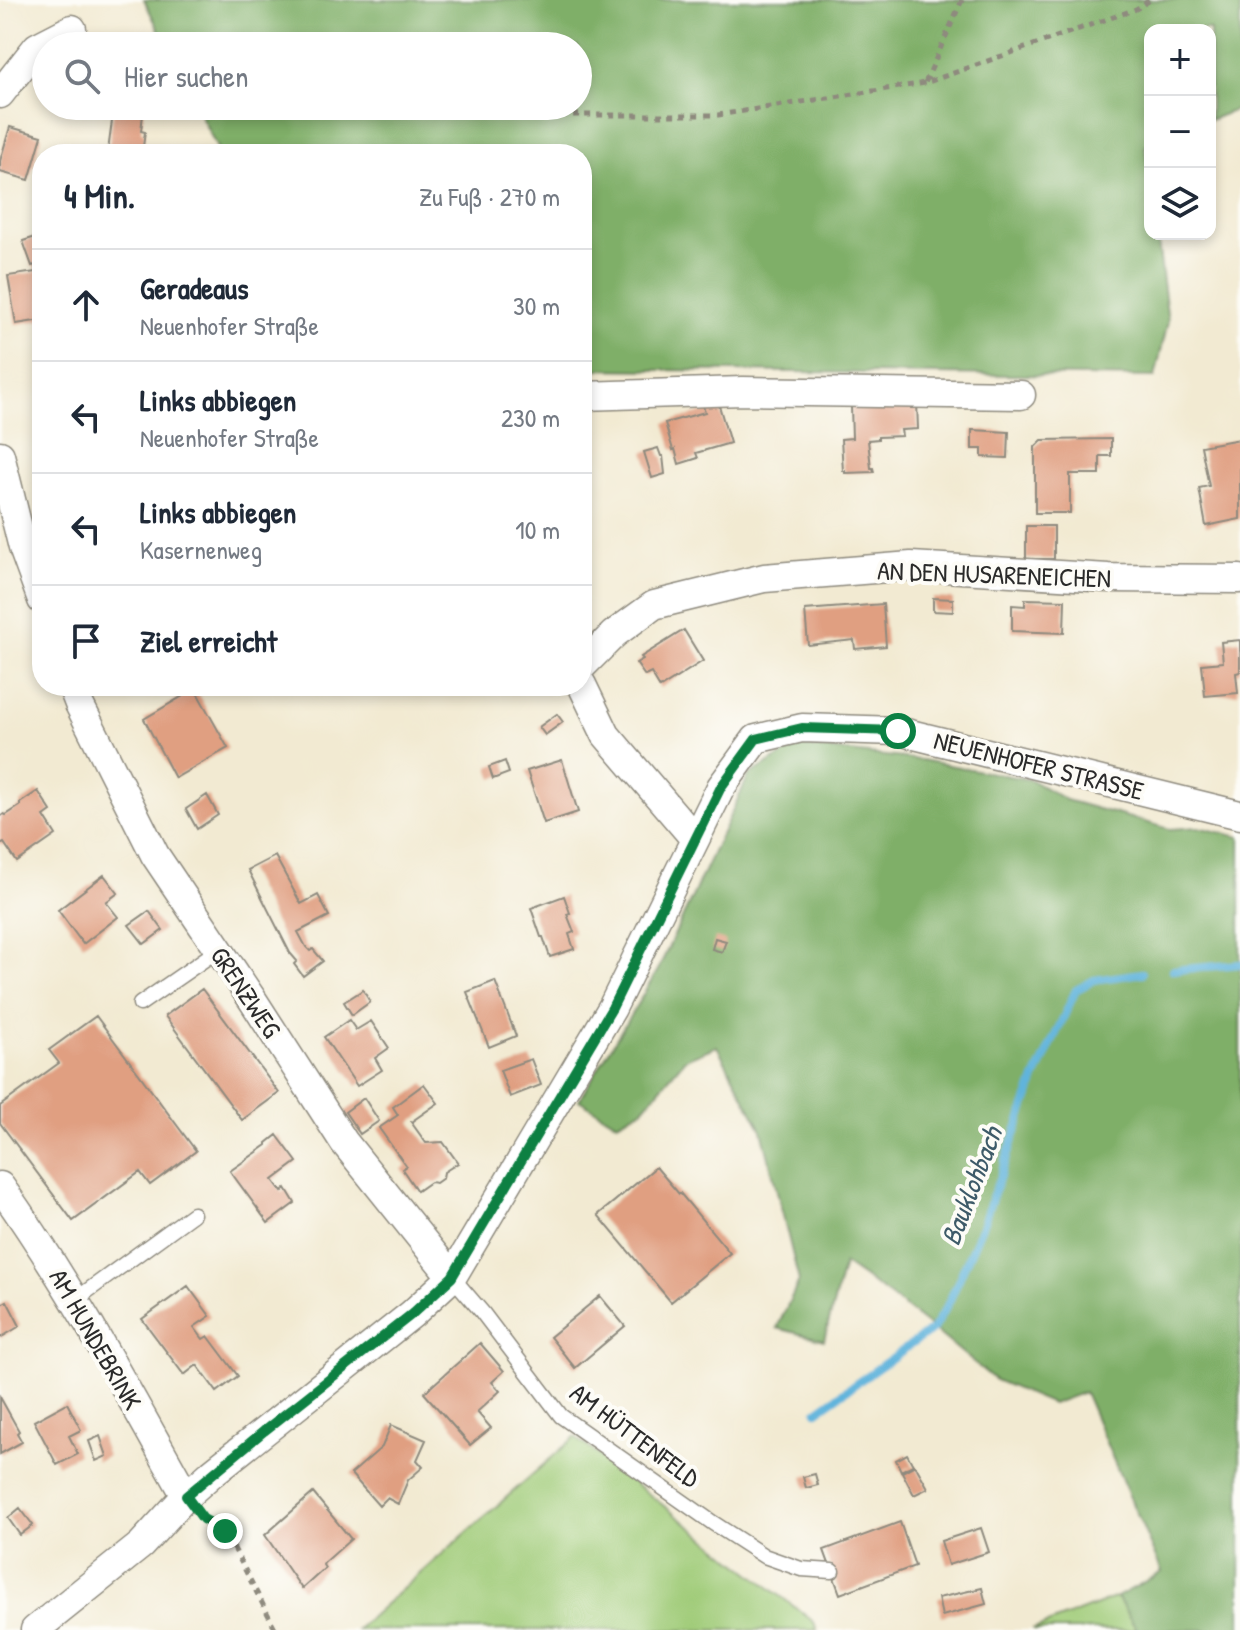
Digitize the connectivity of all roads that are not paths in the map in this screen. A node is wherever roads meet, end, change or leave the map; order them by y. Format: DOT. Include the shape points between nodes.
graph roads {
  1 [pos="72,29"];
  2 [pos="66,32"];
  3 [pos="32,53"];
  4 [pos="0,94"];
  5 [pos="1021,395"];
  6 [pos="592,396"];
  7 [pos="0,455"];
  8 [pos="32,573"];
  9 [pos="1240,579"];
  10 [pos="592,656"];
  11 [pos="76,696"];
  12 [pos="587,696"];
  13 [pos="1240,815"];
  14 [pos="695,839"];
  15 [pos="218,950"];
  16 [pos="140,1004"];
  17 [pos="0,1186"];
  18 [pos="193,1214"];
  19 [pos="452,1277"];
  20 [pos="75,1300"];
  21 [pos="186,1496"];
  22 [pos="832,1571"];
  23 [pos="35,1630"];
  1 -- 2 [label="street"];
  3 -- 4 [label="street"];
  5 -- 6 [label="street" via="743,391"];
  7 -- 8 [label="street"];
  9 -- 10 [label="street, AN DEN HUSARENEICHEN" via="1108,578 911,566 764,578 654,605"];
  11 -- 15 [label="street, GRENZWEG" via="155,855"];
  12 -- 14 [label="street" via="606,735"];
  13 -- 14 [label="street, NEUENHOFER STRASSE" via="898,731 802,728 756,739 721,787"];
  14 -- 19 [label="street, NEUENHOFER STRASSE" via="612,1008"];
  15 -- 16 [label="lane"];
  15 -- 19 [label="street, GRENZWEG" via="344,1142"];
  17 -- 20 [label="street, AM HUNDEBRINK"];
  18 -- 20 [label="lane"];
  19 -- 21 [label="street, NEUENHOFER STRASSE"];
  19 -- 22 [label="lane, AM HÜTTENFELD" via="561,1416 764,1556 801,1569"];
  20 -- 21 [label="street, AM HUNDEBRINK"];
  21 -- 23 [label="street, NEUENHOFER STRASSE" via="141,1545"];
}
